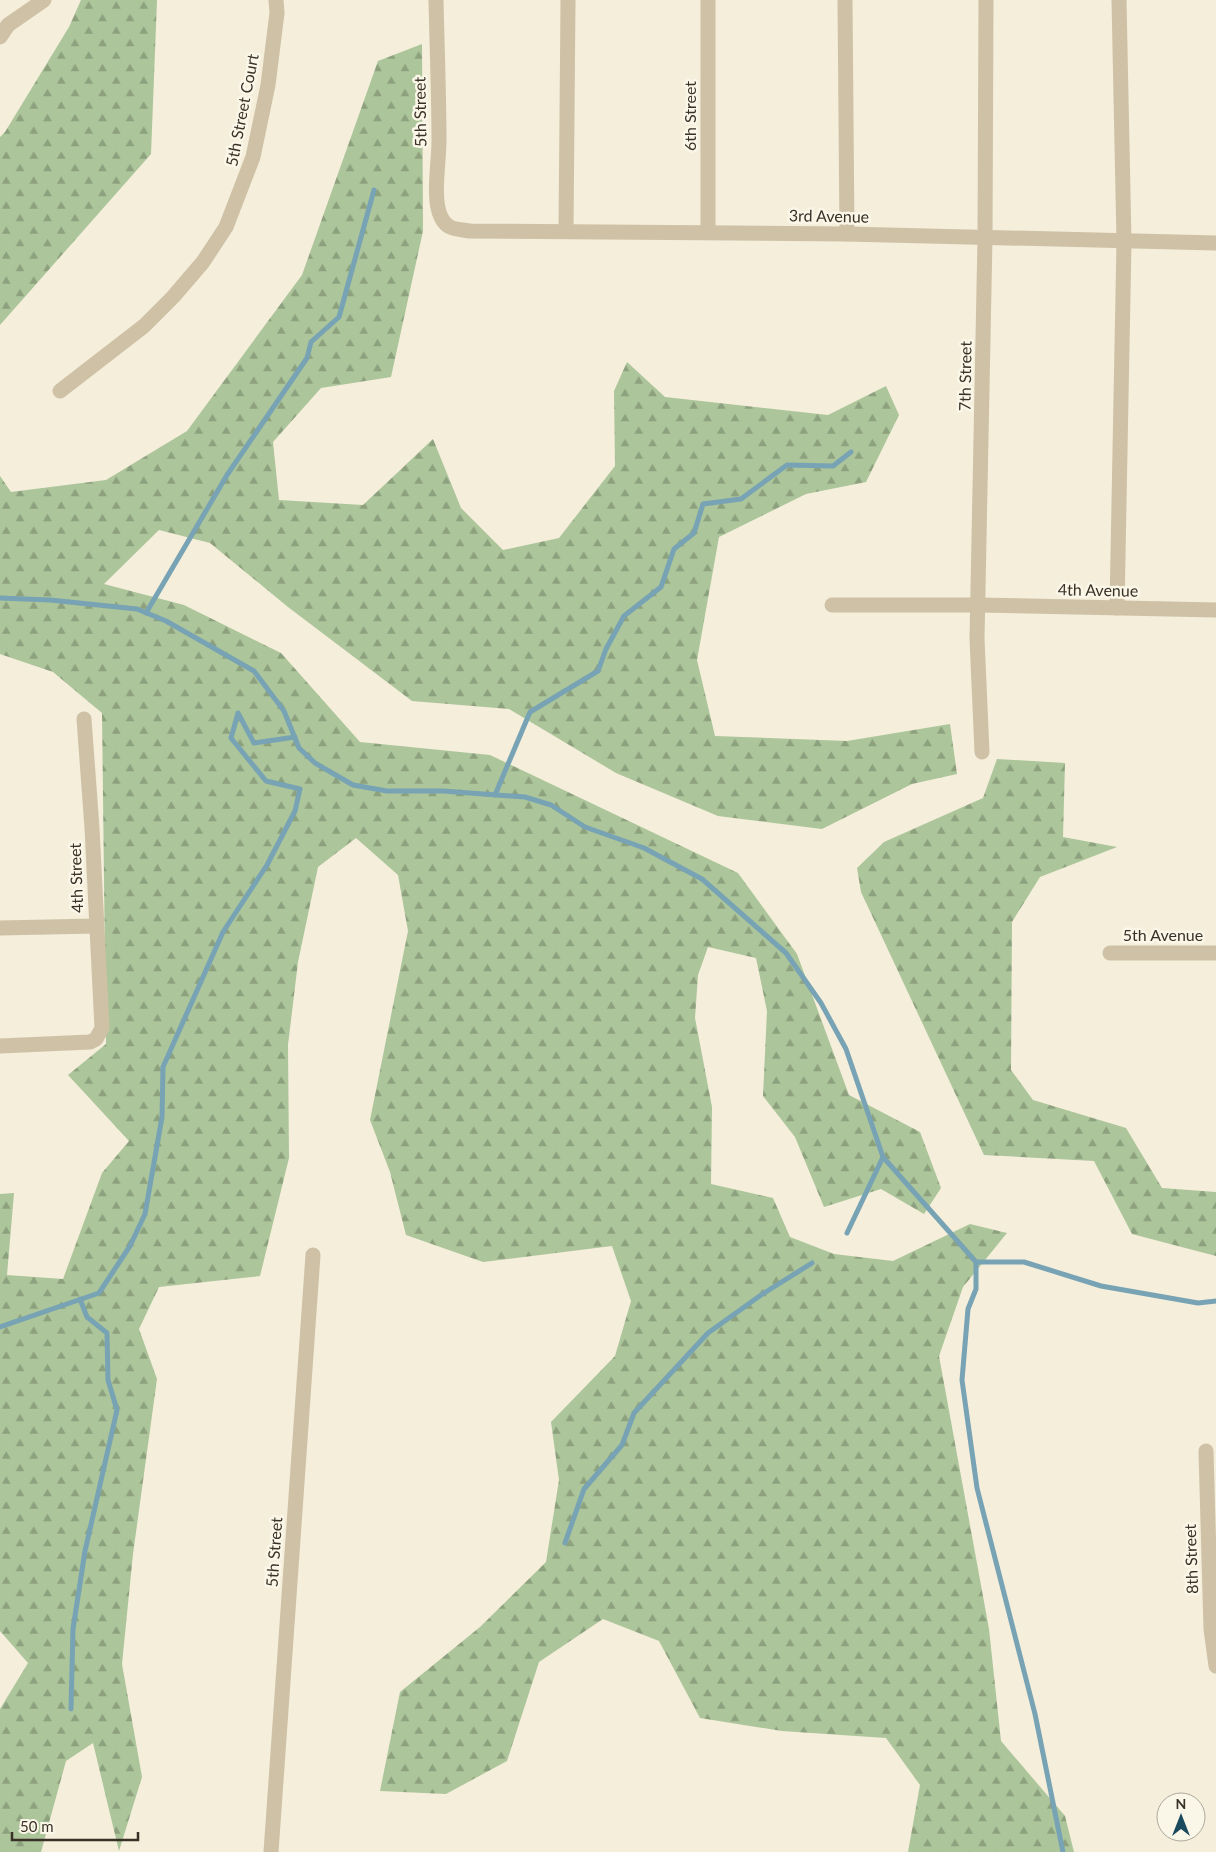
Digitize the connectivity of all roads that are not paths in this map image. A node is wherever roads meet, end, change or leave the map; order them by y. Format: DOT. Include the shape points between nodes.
graph roads {
  1 [pos="44,0"];
  2 [pos="276,0"];
  3 [pos="436,0"];
  4 [pos="568,0"];
  5 [pos="708,0"];
  6 [pos="845,0"];
  7 [pos="986,0"];
  8 [pos="1119,0"];
  9 [pos="3,29"];
  10 [pos="444,222"];
  11 [pos="566,231"];
  12 [pos="708,231"];
  13 [pos="847,234"];
  14 [pos="985,238"];
  15 [pos="1124,242"];
  16 [pos="1216,243"];
  17 [pos="60,391"];
  18 [pos="979,605"];
  19 [pos="832,606"];
  20 [pos="1118,608"];
  21 [pos="1216,610"];
  22 [pos="84,719"];
  23 [pos="982,752"];
  24 [pos="96,926"];
  25 [pos="0,928"];
  26 [pos="1110,953"];
  27 [pos="1216,953"];
  28 [pos="0,1046"];
  29 [pos="313,1255"];
  30 [pos="1206,1451"];
  31 [pos="1216,1666"];
  32 [pos="271,1852"];
  1 -- 9 [label="street"];
  2 -- 17 [label="street, 5th Street Court" via="268,85 253,157 226,227 202,262 144,326"];
  3 -- 10 [label="street, 5th Street" via="437,204"];
  4 -- 11 [label="street"];
  5 -- 12 [label="street, 6th Street"];
  6 -- 13 [label="street"];
  7 -- 14 [label="street, 7th Street"];
  8 -- 15 [label="street"];
  10 -- 11 [label="street, 3rd Avenue" via="451,229 470,231"];
  11 -- 12 [label="street, 3rd Avenue"];
  12 -- 13 [label="street, 3rd Avenue"];
  13 -- 14 [label="street, 3rd Avenue"];
  14 -- 15 [label="street, 3rd Avenue"];
  14 -- 18 [label="street, 7th Street"];
  15 -- 16 [label="street, 3rd Avenue"];
  15 -- 20 [label="street"];
  18 -- 19 [label="street, 4th Avenue"];
  18 -- 20 [label="street, 4th Avenue"];
  18 -- 23 [label="street, 7th Street" via="977,639"];
  20 -- 21 [label="street, 4th Avenue"];
  22 -- 24 [label="street, 4th Street"];
  24 -- 25 [label="street"];
  24 -- 28 [label="street, 4th Street" via="102,1028 99,1035 90,1042"];
  26 -- 27 [label="street, 5th Avenue"];
  29 -- 32 [label="street, 5th Street"];
  30 -- 31 [label="street, 8th Street" via="1211,1629"];
}
